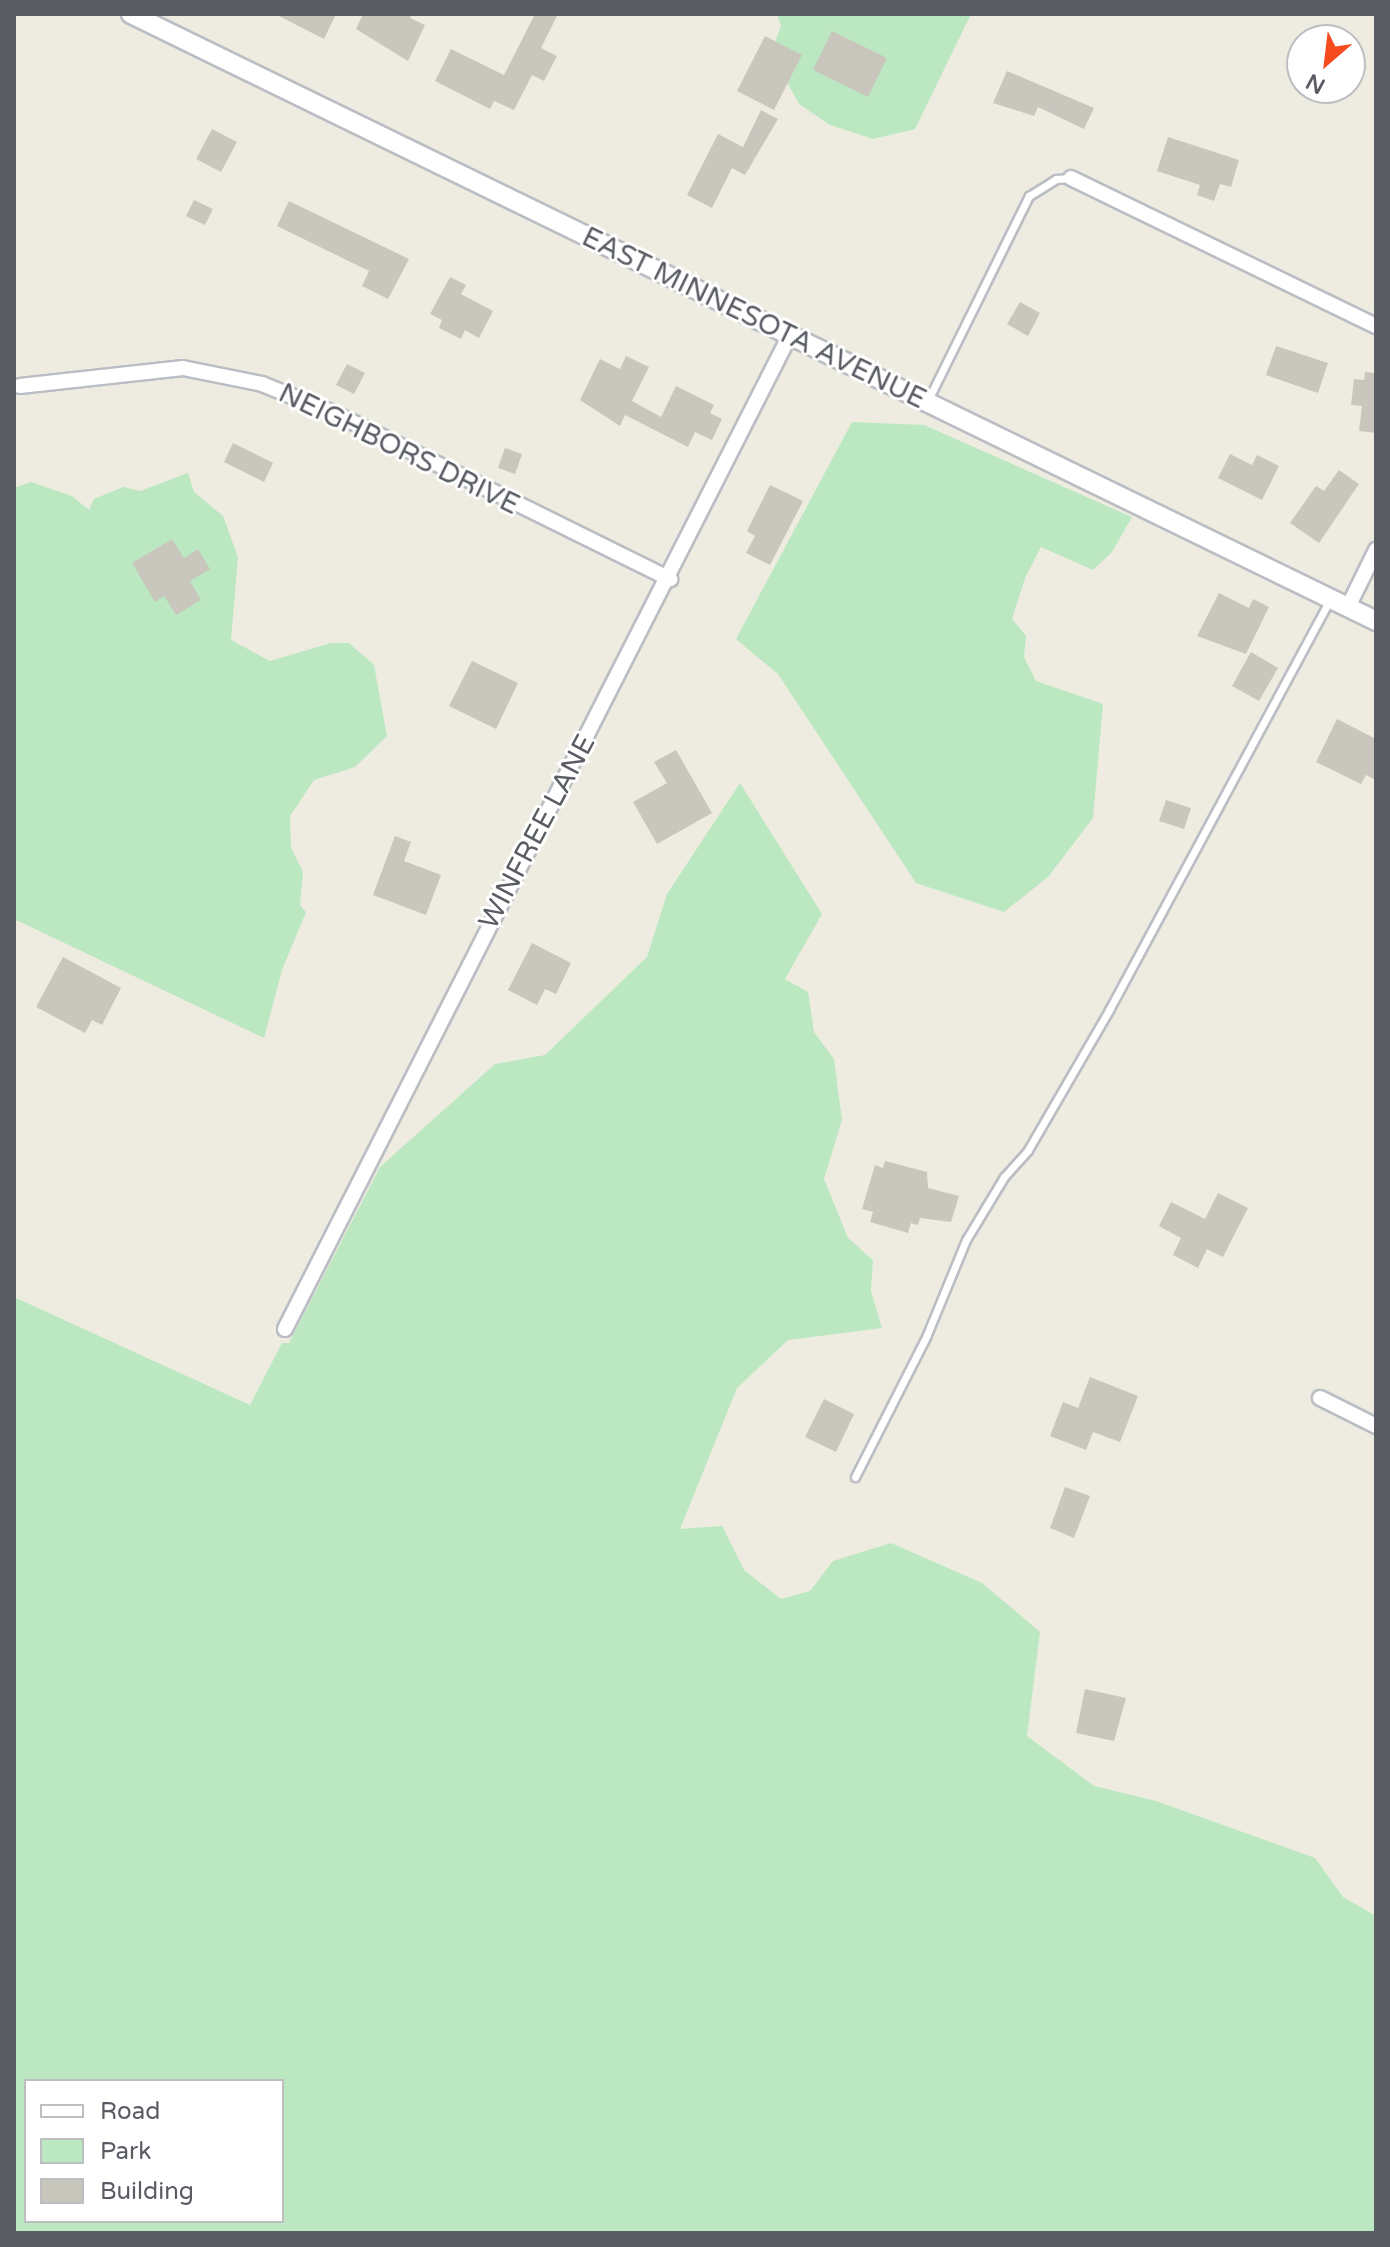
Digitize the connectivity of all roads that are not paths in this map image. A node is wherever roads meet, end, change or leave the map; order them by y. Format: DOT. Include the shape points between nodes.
graph roads {
  1 [pos="131,14"];
  2 [pos="1071,178"];
  3 [pos="1376,326"];
  4 [pos="790,335"];
  5 [pos="20,386"];
  6 [pos="927,402"];
  7 [pos="1376,550"];
  8 [pos="670,579"];
  9 [pos="1330,599"];
  10 [pos="1348,607"];
  11 [pos="1376,621"];
  12 [pos="285,1329"];
  13 [pos="1320,1398"];
  14 [pos="1376,1426"];
  15 [pos="855,1477"];
  1 -- 4 [label="street, EAST MINNESOTA AVENUE"];
  2 -- 3 [label="street"];
  2 -- 6 [label="lane" via="1056,179 1029,196"];
  4 -- 6 [label="street, EAST MINNESOTA AVENUE"];
  4 -- 8 [label="street, WINFREE LANE"];
  5 -- 8 [label="street, NEIGHBORS DRIVE" via="183,368 262,384 336,414"];
  6 -- 9 [label="street, EAST MINNESOTA AVENUE"];
  7 -- 10 [label="street"];
  8 -- 12 [label="street, WINFREE LANE" via="541,818"];
  9 -- 10 [label="street, EAST MINNESOTA AVENUE"];
  9 -- 15 [label="lane" via="1109,1010 1028,1150 1004,1177 966,1240 926,1337"];
  10 -- 11 [label="street, EAST MINNESOTA AVENUE"];
  13 -- 14 [label="street"];
}
